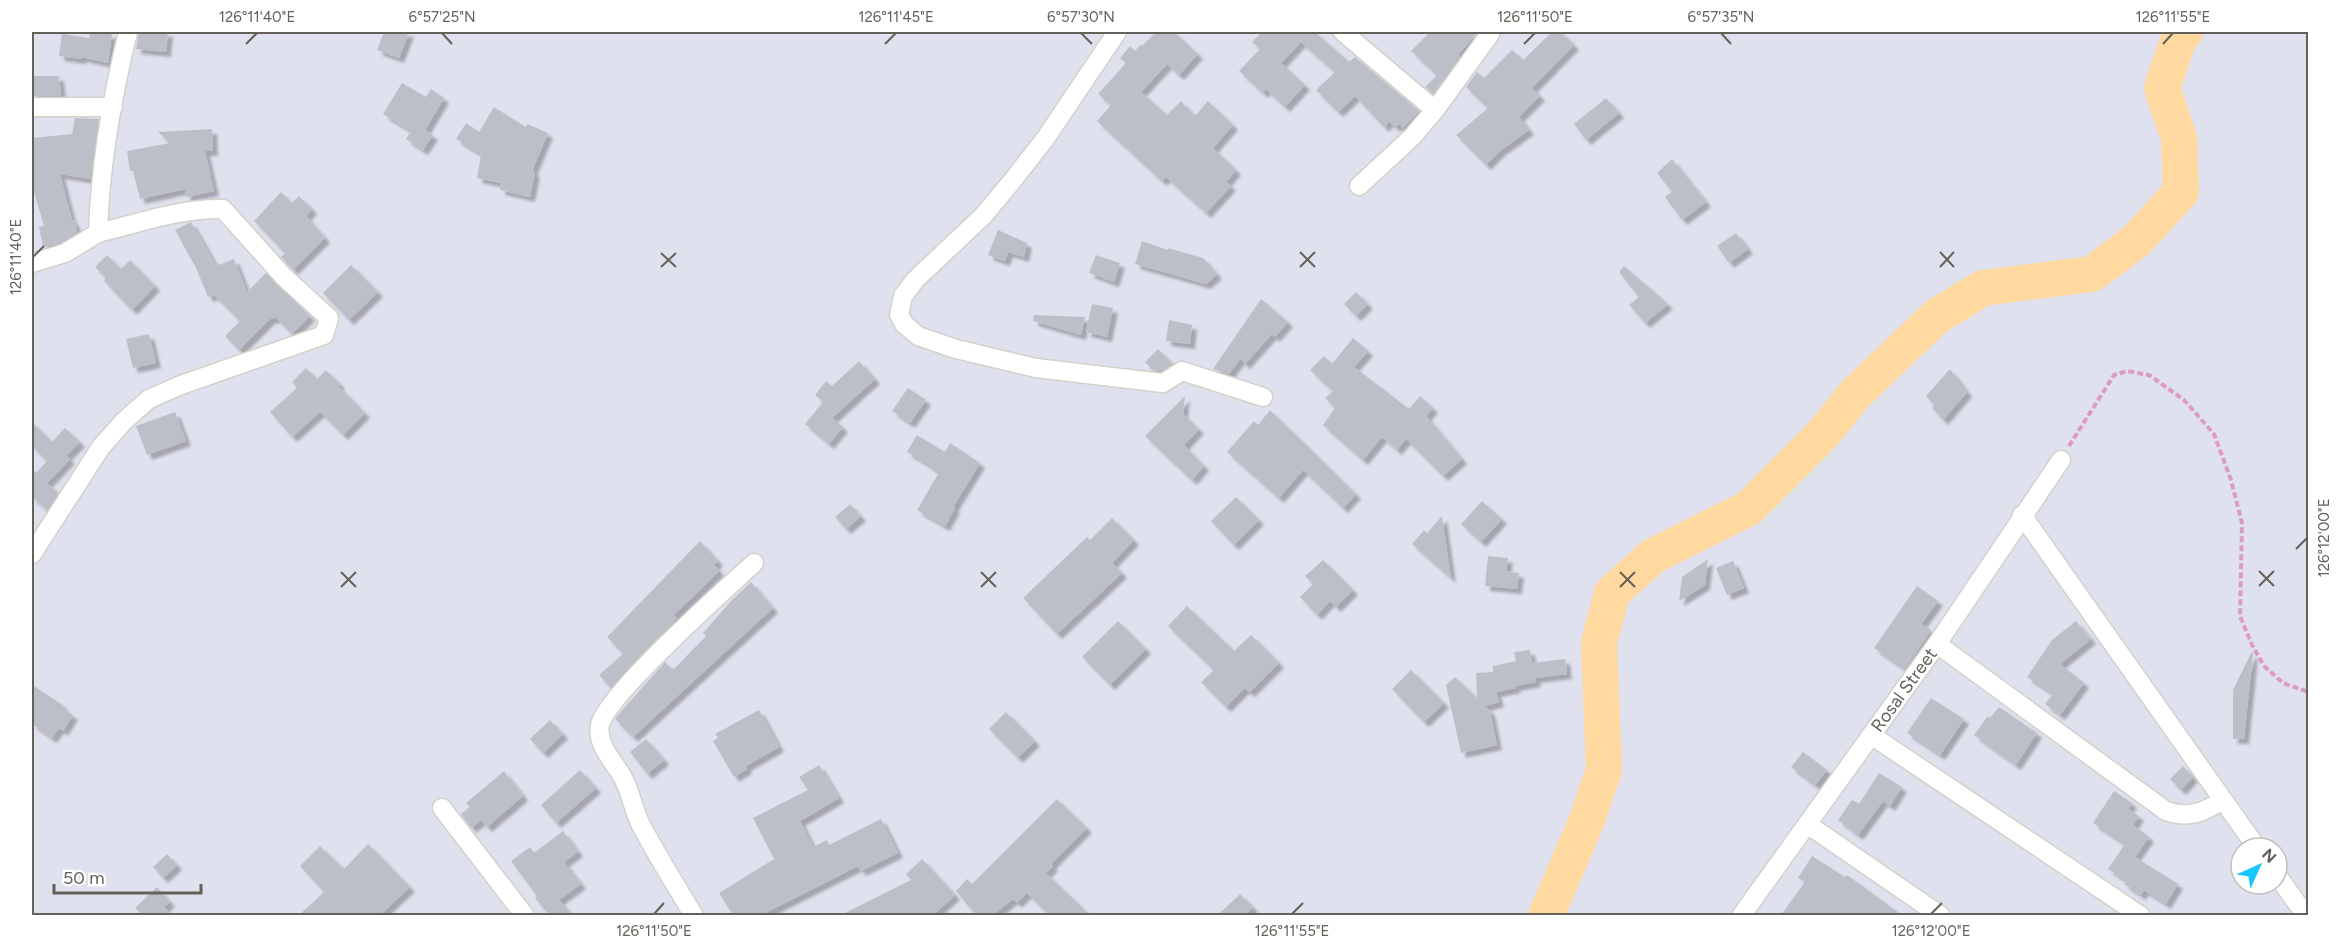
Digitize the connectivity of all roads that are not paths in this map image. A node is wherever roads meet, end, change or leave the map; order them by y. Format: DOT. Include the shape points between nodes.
graph roads {
  1 [pos="128,32"];
  2 [pos="1118,32"];
  3 [pos="1343,32"];
  4 [pos="1491,34"];
  5 [pos="32,107"];
  6 [pos="113,107"];
  7 [pos="1435,110"];
  8 [pos="1359,186"];
  9 [pos="98,233"];
  10 [pos="32,263"];
  11 [pos="1263,397"];
  12 [pos="2061,460"];
  13 [pos="2022,515"];
  14 [pos="32,555"];
  15 [pos="754,563"];
  16 [pos="1937,644"];
  17 [pos="1871,735"];
  18 [pos="2223,800"];
  19 [pos="442,808"];
  20 [pos="1807,824"];
  21 [pos="2248,836"];
  22 [pos="2289,892"];
  23 [pos="525,915"];
  24 [pos="694,915"];
  25 [pos="1742,915"];
  26 [pos="1941,915"];
  27 [pos="2140,915"];
  28 [pos="2306,915"];
  1 -- 6 [label="street"];
  2 -- 11 [label="street" via="1013,180 984,215 909,288 899,315 918,336 1036,368 1163,383 1182,371"];
  3 -- 7 [label="street"];
  4 -- 7 [label="street"];
  5 -- 6 [label="street"];
  6 -- 9 [label="street"];
  7 -- 8 [label="street"];
  9 -- 10 [label="street" via="65,253"];
  9 -- 14 [label="street" via="180,213 223,209 284,277 329,318 324,335 149,399 101,447"];
  12 -- 13 [label="street, Rosal Street"];
  13 -- 16 [label="street, Rosal Street"];
  13 -- 18 [label="street"];
  15 -- 24 [label="street" via="659,653 607,710 600,725 600,737 623,777 639,823"];
  16 -- 17 [label="street, Rosal Street"];
  16 -- 18 [label="street" via="2166,811 2190,815"];
  17 -- 20 [label="street, Rosal Street"];
  17 -- 27 [label="street"];
  18 -- 21 [label="street"];
  19 -- 23 [label="street"];
  20 -- 25 [label="street, Rosal Street"];
  20 -- 26 [label="street"];
  22 -- 28 [label="street"];
}
